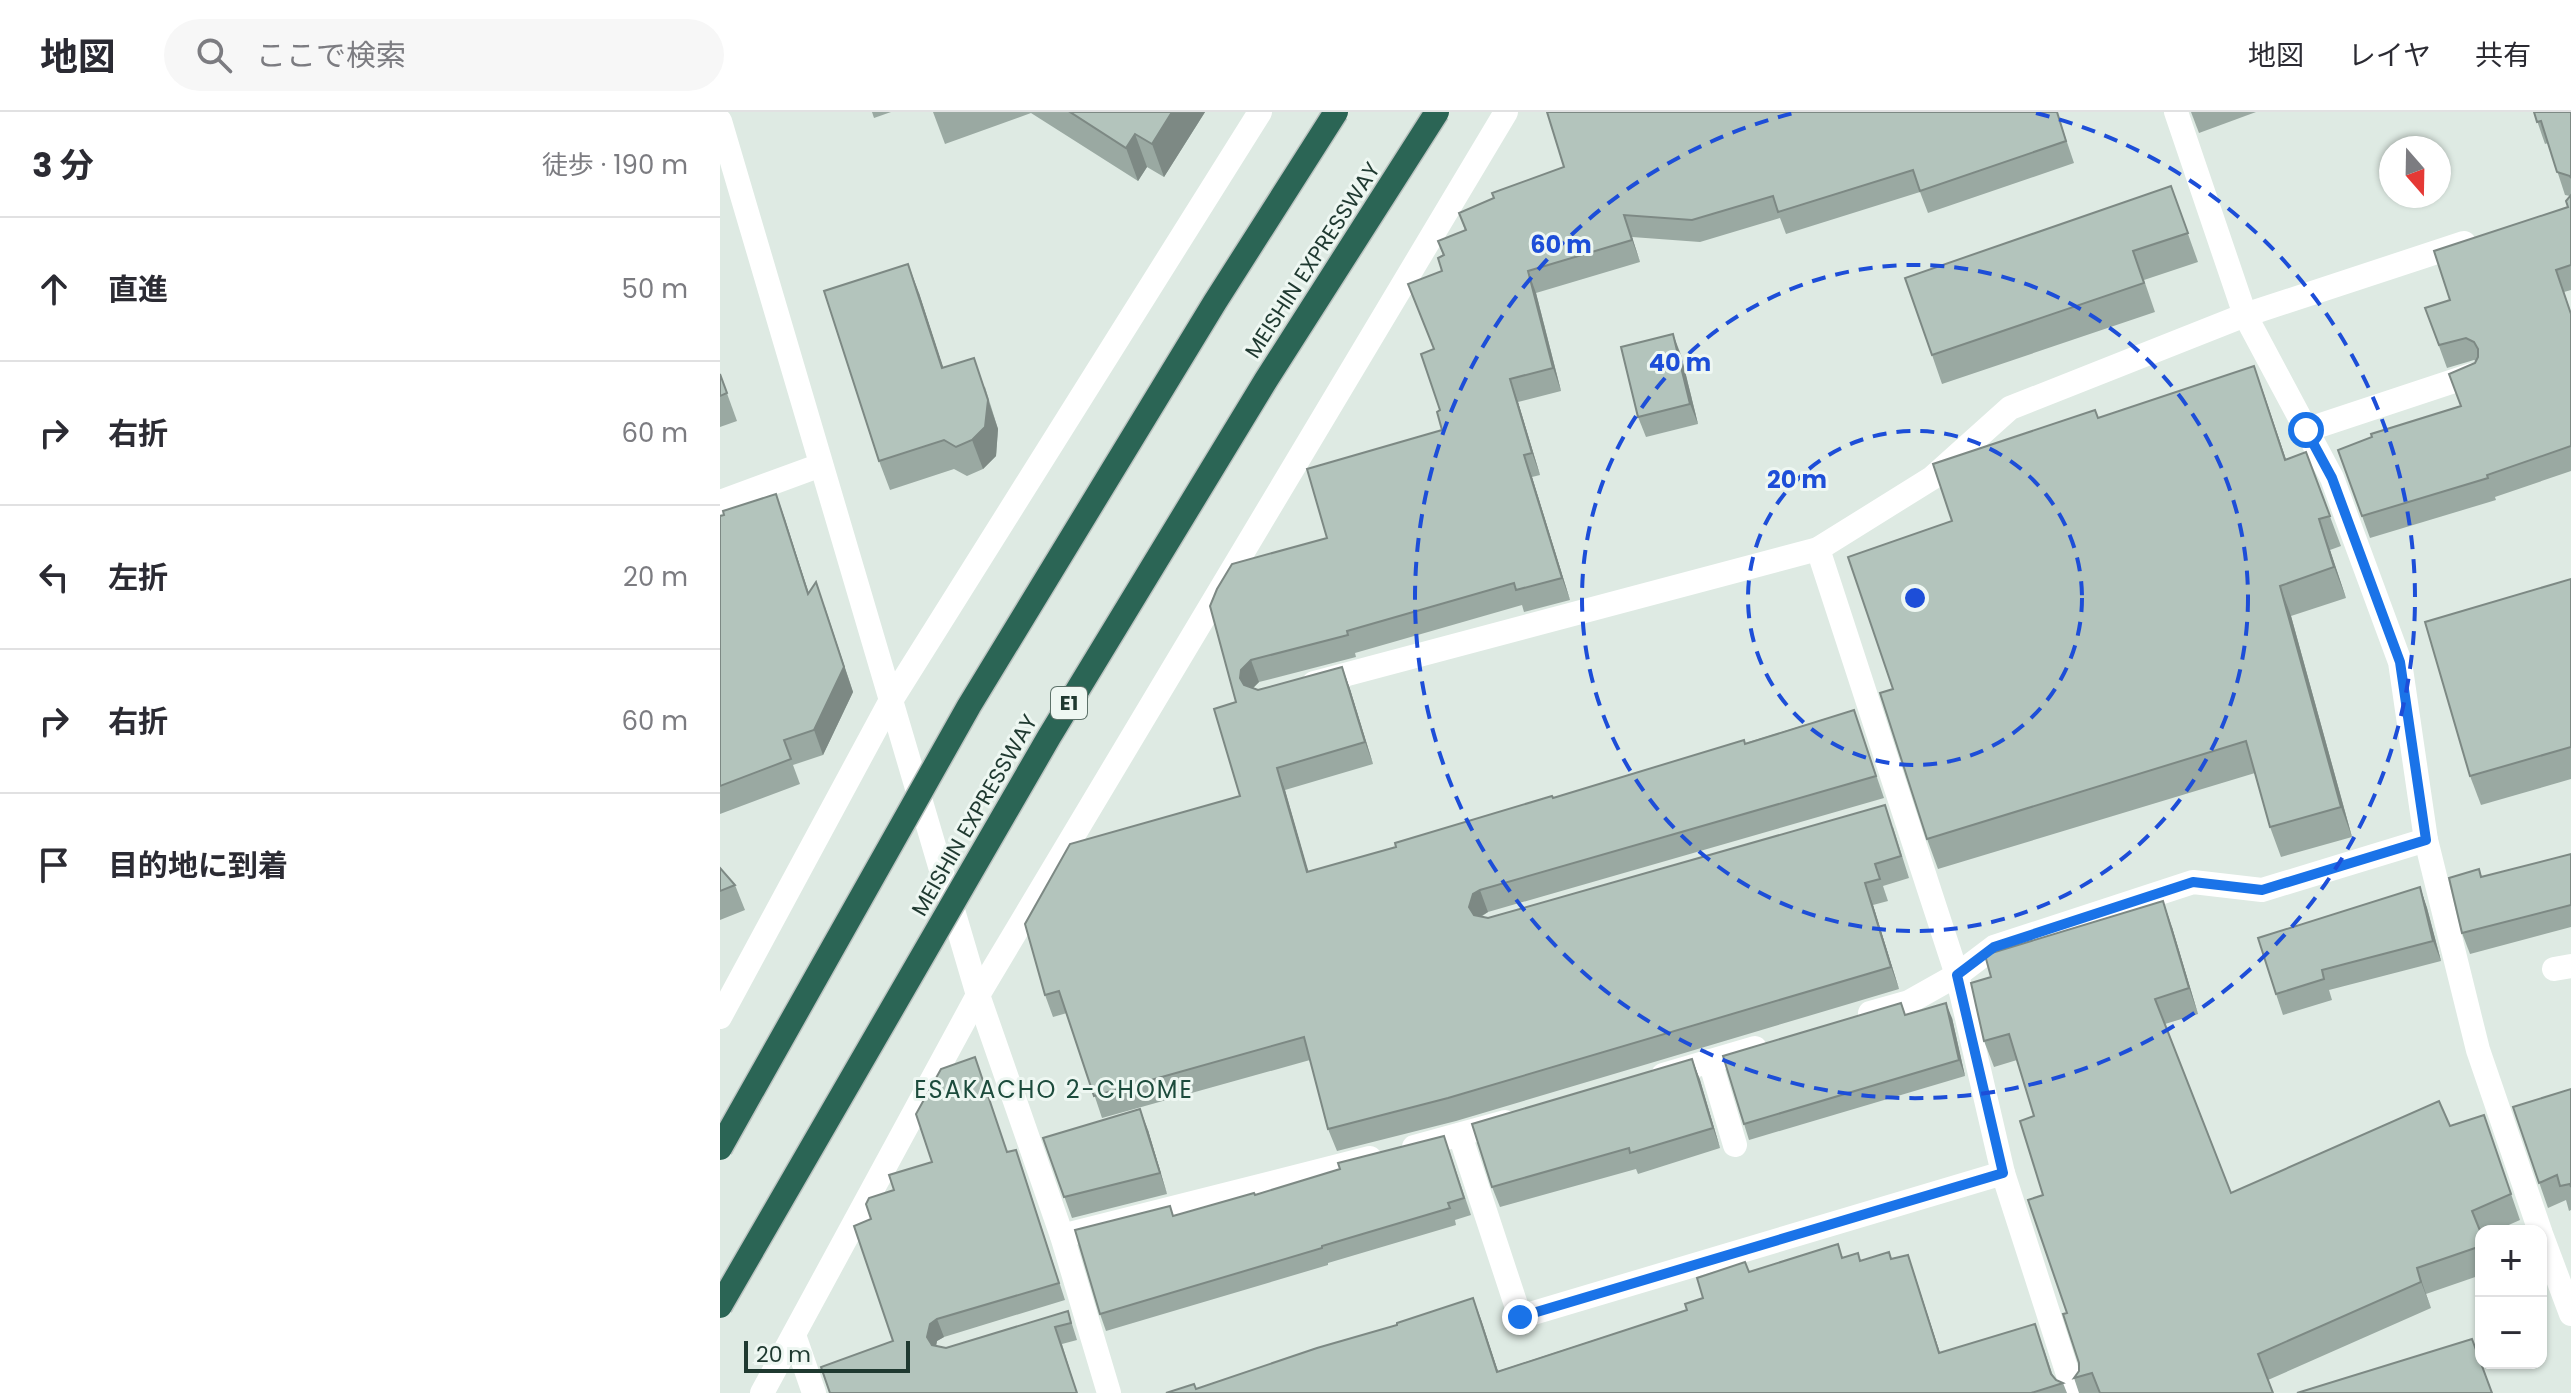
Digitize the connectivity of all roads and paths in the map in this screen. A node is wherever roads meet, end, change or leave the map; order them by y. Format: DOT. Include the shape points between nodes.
graph roads {
  1 [pos="1260,112"];
  2 [pos="1336,112"];
  3 [pos="1437,112"];
  4 [pos="1506,112"];
  5 [pos="2176,112"];
  6 [pos="720,121"];
  7 [pos="2480,238"];
  8 [pos="2245,315"];
  9 [pos="2472,375"];
  10 [pos="2306,430"];
  11 [pos="821,465"];
  12 [pos="720,502"];
  13 [pos="1818,549"];
  14 [pos="1294,688"];
  15 [pos="890,702"];
  16 [pos="2426,840"];
  17 [pos="1957,975"];
  18 [pos="978,995"];
  19 [pos="720,1017"];
  20 [pos="1848,1020"];
  21 [pos="1771,1043"];
  22 [pos="1710,1061"];
  23 [pos="1637,1083"];
  24 [pos="1534,1113"];
  25 [pos="1460,1135"];
  26 [pos="1735,1145"];
  27 [pos="720,1148"];
  28 [pos="2003,1173"];
  29 [pos="2538,1225"];
  30 [pos="1062,1236"];
  31 [pos="2547,1240"];
  32 [pos="2560,1256"];
  33 [pos="720,1306"];
  34 [pos="2571,1314"];
  35 [pos="794,1335"];
  36 [pos="762,1393"];
  37 [pos="814,1393"];
  38 [pos="1109,1393"];
  39 [pos="2074,1393"];
  1 -- 15 [label="street"];
  2 -- 27 [label="highway, bridge" via="969,706"];
  3 -- 33 [label="highway, MEISHIN EXPRESSWAY / E1, bridge" via="1049,737"];
  4 -- 18 [label="street"];
  5 -- 8 [label="street"];
  6 -- 11 [label="street"];
  7 -- 8 [label="street"];
  8 -- 10 [label="street"];
  8 -- 13 [label="street" via="2010,408 1932,478"];
  9 -- 10 [label="street"];
  10 -- 16 [label="street" via="2332,478 2400,662"];
  11 -- 12 [label="street"];
  11 -- 15 [label="street"];
  13 -- 14 [label="street"];
  13 -- 17 [label="street" via="1894,811"];
  15 -- 18 [label="street"];
  15 -- 19 [label="street"];
  16 -- 17 [label="street" via="2262,890 2193,882 1994,947"];
  16 -- 29 [label="street" via="2478,1050"];
  17 -- 20 [label="street" via="1909,1002"];
  17 -- 28 [label="street"];
  18 -- 30 [label="street"];
  18 -- 35 [label="street"];
  21 -- 22 [label="street"];
  22 -- 23 [label="street"];
  22 -- 26 [label="street"];
  24 -- 25 [label="street"];
  25 -- 28 [label="street" via="1520,1317"];
  25 -- 30 [label="street"];
  28 -- 39 [label="street"];
  30 -- 38 [label="street" via="1077,1312"];
  31 -- 32 [label="street"];
  32 -- 34 [label="street"];
  35 -- 36 [label="street"];
  35 -- 37 [label="street"];
}
